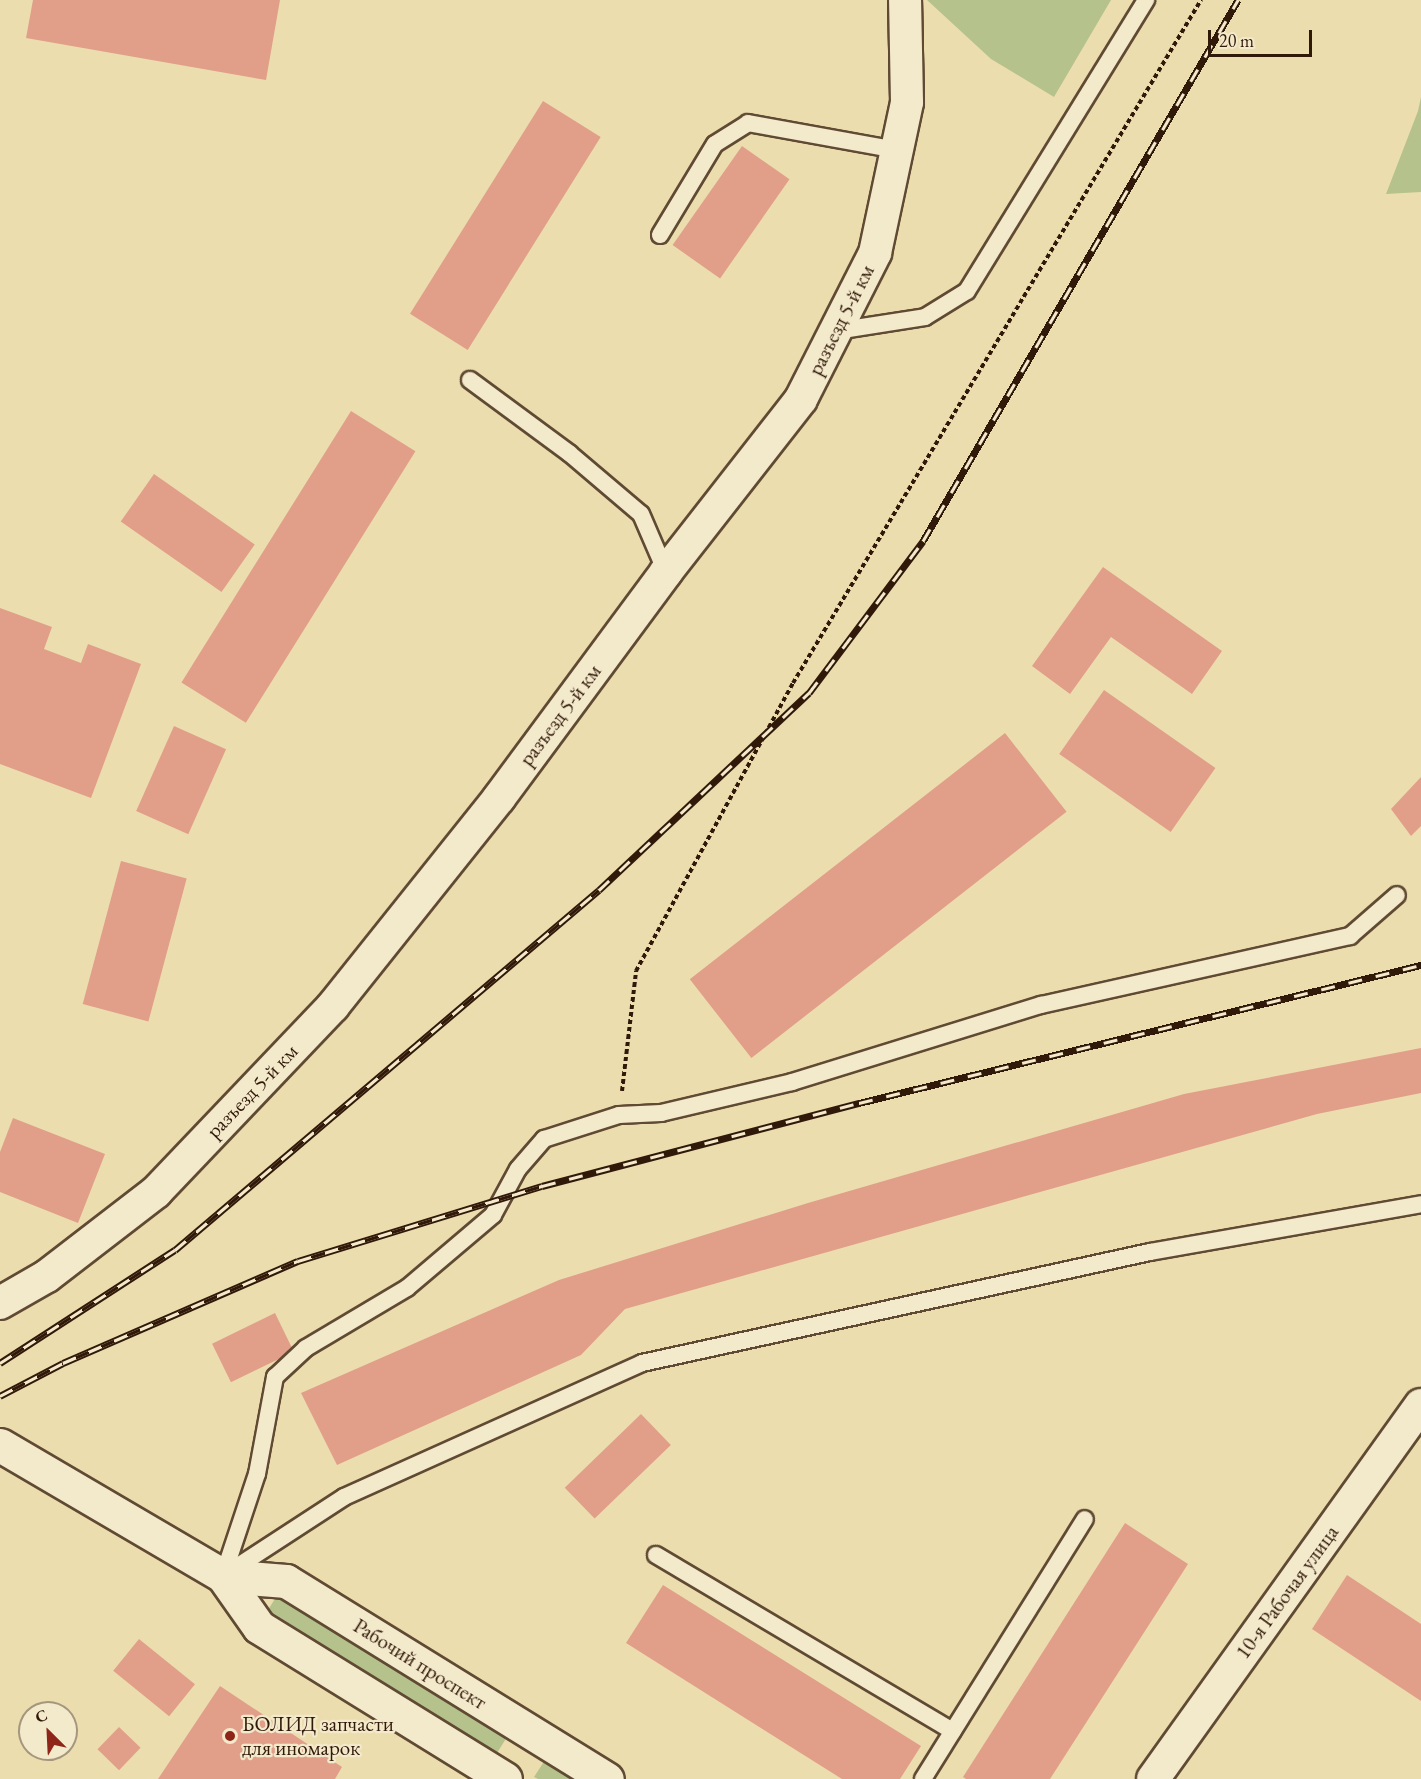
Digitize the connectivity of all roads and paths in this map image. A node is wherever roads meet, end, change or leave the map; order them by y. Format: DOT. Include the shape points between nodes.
graph roads {
  1 [pos="905,0"];
  2 [pos="1146,0"];
  3 [pos="1201,0"];
  4 [pos="897,150"];
  5 [pos="660,235"];
  6 [pos="836,331"];
  7 [pos="470,380"];
  8 [pos="666,572"];
  9 [pos="1397,895"];
  10 [pos="619,1115"];
  11 [pos="1421,1204"];
  12 [pos="0,1303"];
  13 [pos="1421,1405"];
  14 [pos="6,1455"];
  15 [pos="1084,1519"];
  16 [pos="656,1555"];
  17 [pos="223,1576"];
  18 [pos="953,1731"];
  19 [pos="505,1779"];
  20 [pos="607,1779"];
  21 [pos="923,1779"];
  22 [pos="1153,1779"];
  1 -- 4 [label="street, разъезд 5-й км" via="907,102"];
  2 -- 6 [label="lane" via="967,291 925,316"];
  3 -- 10 [label="path" via="793,683 636,970"];
  4 -- 5 [label="lane" via="748,123 715,144"];
  4 -- 6 [label="street, разъезд 5-й км" via="875,253"];
  6 -- 8 [label="street, разъезд 5-й км" via="801,399"];
  7 -- 8 [label="lane" via="569,453 641,514"];
  8 -- 12 [label="street, разъезд 5-й км" via="499,798 333,1006 156,1192 47,1276"];
  9 -- 10 [label="lane" via="1350,936 1041,1005 792,1082 661,1113"];
  10 -- 17 [label="lane" via="544,1139 518,1168 493,1215 407,1288 306,1348 274,1377 257,1474"];
  11 -- 17 [label="lane" via="1150,1252 642,1363 344,1497"];
  13 -- 22 [label="street, 10-я Рабочая улица"];
  14 -- 17 [label="street, Рабочий проспект"];
  15 -- 18 [label="lane"];
  16 -- 18 [label="lane"];
  17 -- 19 [label="street, Рабочий проспект" via="259,1628"];
  17 -- 20 [label="street, Рабочий проспект" via="286,1581"];
  18 -- 21 [label="lane"];
}
